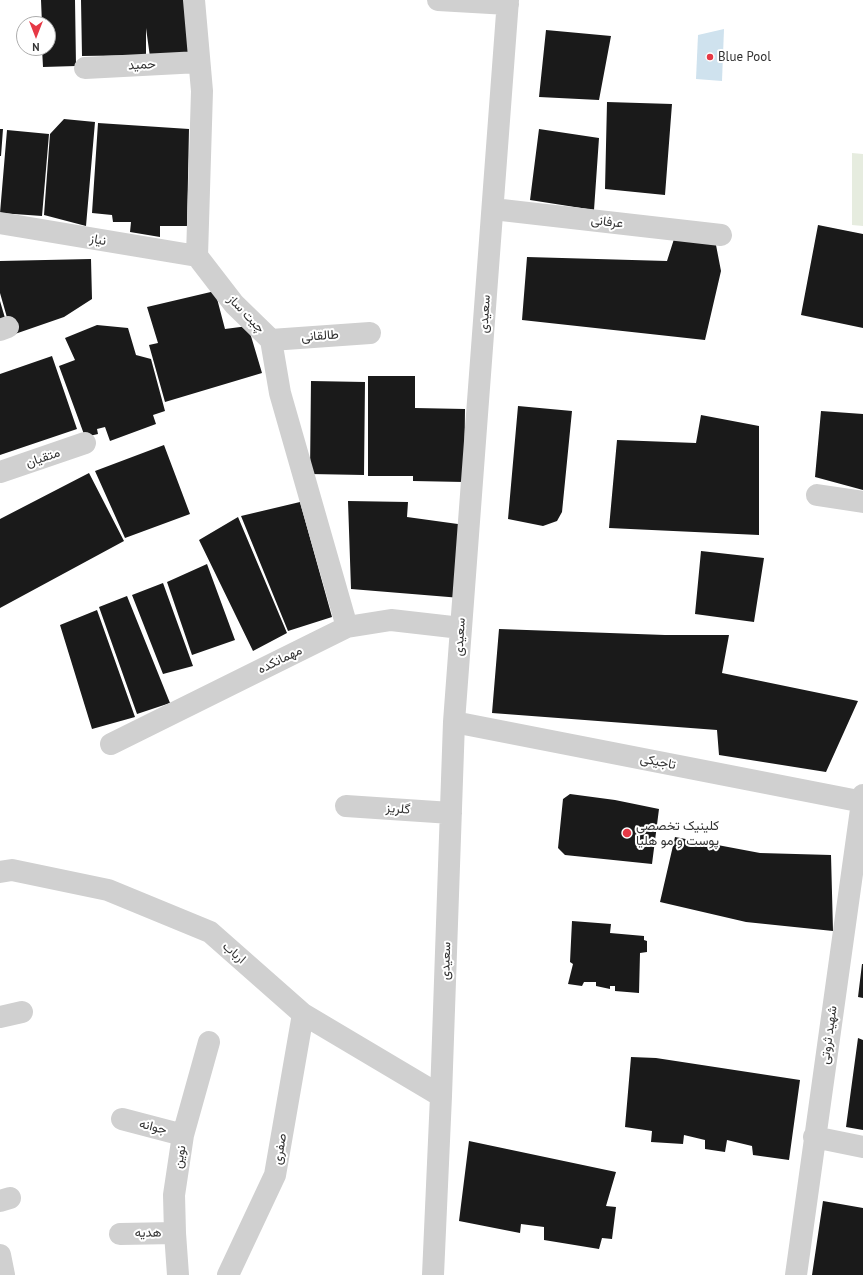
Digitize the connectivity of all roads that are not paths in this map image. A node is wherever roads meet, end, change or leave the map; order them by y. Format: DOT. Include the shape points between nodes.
graph roads {
  1 [pos="438,0"];
  2 [pos="199,1"];
  3 [pos="508,2"];
  4 [pos="199,62"];
  5 [pos="85,68"];
  6 [pos="493,209"];
  7 [pos="0,223"];
  8 [pos="721,235"];
  9 [pos="197,256"];
  10 [pos="370,333"];
  11 [pos="271,340"];
  12 [pos="86,443"];
  13 [pos="0,472"];
  14 [pos="817,495"];
  15 [pos="863,502"];
  16 [pos="347,627"];
  17 [pos="461,628"];
  18 [pos="454,722"];
  19 [pos="111,744"];
  20 [pos="863,799"];
  21 [pos="346,806"];
  22 [pos="451,813"];
  23 [pos="0,872"];
  24 [pos="22,1012"];
  25 [pos="303,1014"];
  26 [pos="0,1017"];
  27 [pos="209,1042"];
  28 [pos="441,1096"];
  29 [pos="122,1119"];
  30 [pos="183,1135"];
  31 [pos="814,1138"];
  32 [pos="863,1147"];
  33 [pos="175,1233"];
  34 [pos="120,1234"];
  35 [pos="0,1255"];
  36 [pos="4,1275"];
  37 [pos="178,1275"];
  38 [pos="228,1275"];
  39 [pos="433,1275"];
  40 [pos="796,1275"];
  1 -- 3 [label="street"];
  2 -- 4 [label="street"];
  3 -- 6 [label="street, سعیدی"];
  4 -- 5 [label="street, حمید"];
  4 -- 9 [label="street" via="202,91"];
  6 -- 8 [label="street, عرفانی"];
  6 -- 17 [label="street, سعیدی"];
  7 -- 9 [label="street, نیاز"];
  9 -- 11 [label="street, چیت ساز" via="234,304"];
  10 -- 11 [label="street, طالقانی"];
  11 -- 16 [label="street, چیت ساز" via="280,393"];
  12 -- 13 [label="street, متقیان"];
  14 -- 15 [label="street"];
  16 -- 17 [label="street, مهمانکده" via="391,620"];
  16 -- 19 [label="street, مهمانکده"];
  17 -- 18 [label="street, سعیدی"];
  18 -- 20 [label="street, تاجیکی"];
  18 -- 22 [label="street, سعیدی"];
  20 -- 31 [label="street, شهید ثروتی"];
  21 -- 22 [label="street, گلریز"];
  22 -- 28 [label="street, سعیدی"];
  23 -- 25 [label="street, ارباب" via="12,870 108,890 210,932"];
  24 -- 26 [label="street"];
  25 -- 28 [label="street, ارباب"];
  25 -- 38 [label="street, صفری" via="276,1175"];
  27 -- 30 [label="street, نوین"];
  28 -- 39 [label="street, سعیدی"];
  29 -- 30 [label="street, جوانه"];
  30 -- 33 [label="street, نوین" via="174,1195"];
  31 -- 32 [label="street"];
  31 -- 40 [label="street, شهید ثروتی"];
  33 -- 34 [label="street, هدیه"];
  33 -- 37 [label="street, نوین"];
  35 -- 36 [label="street"];
}
